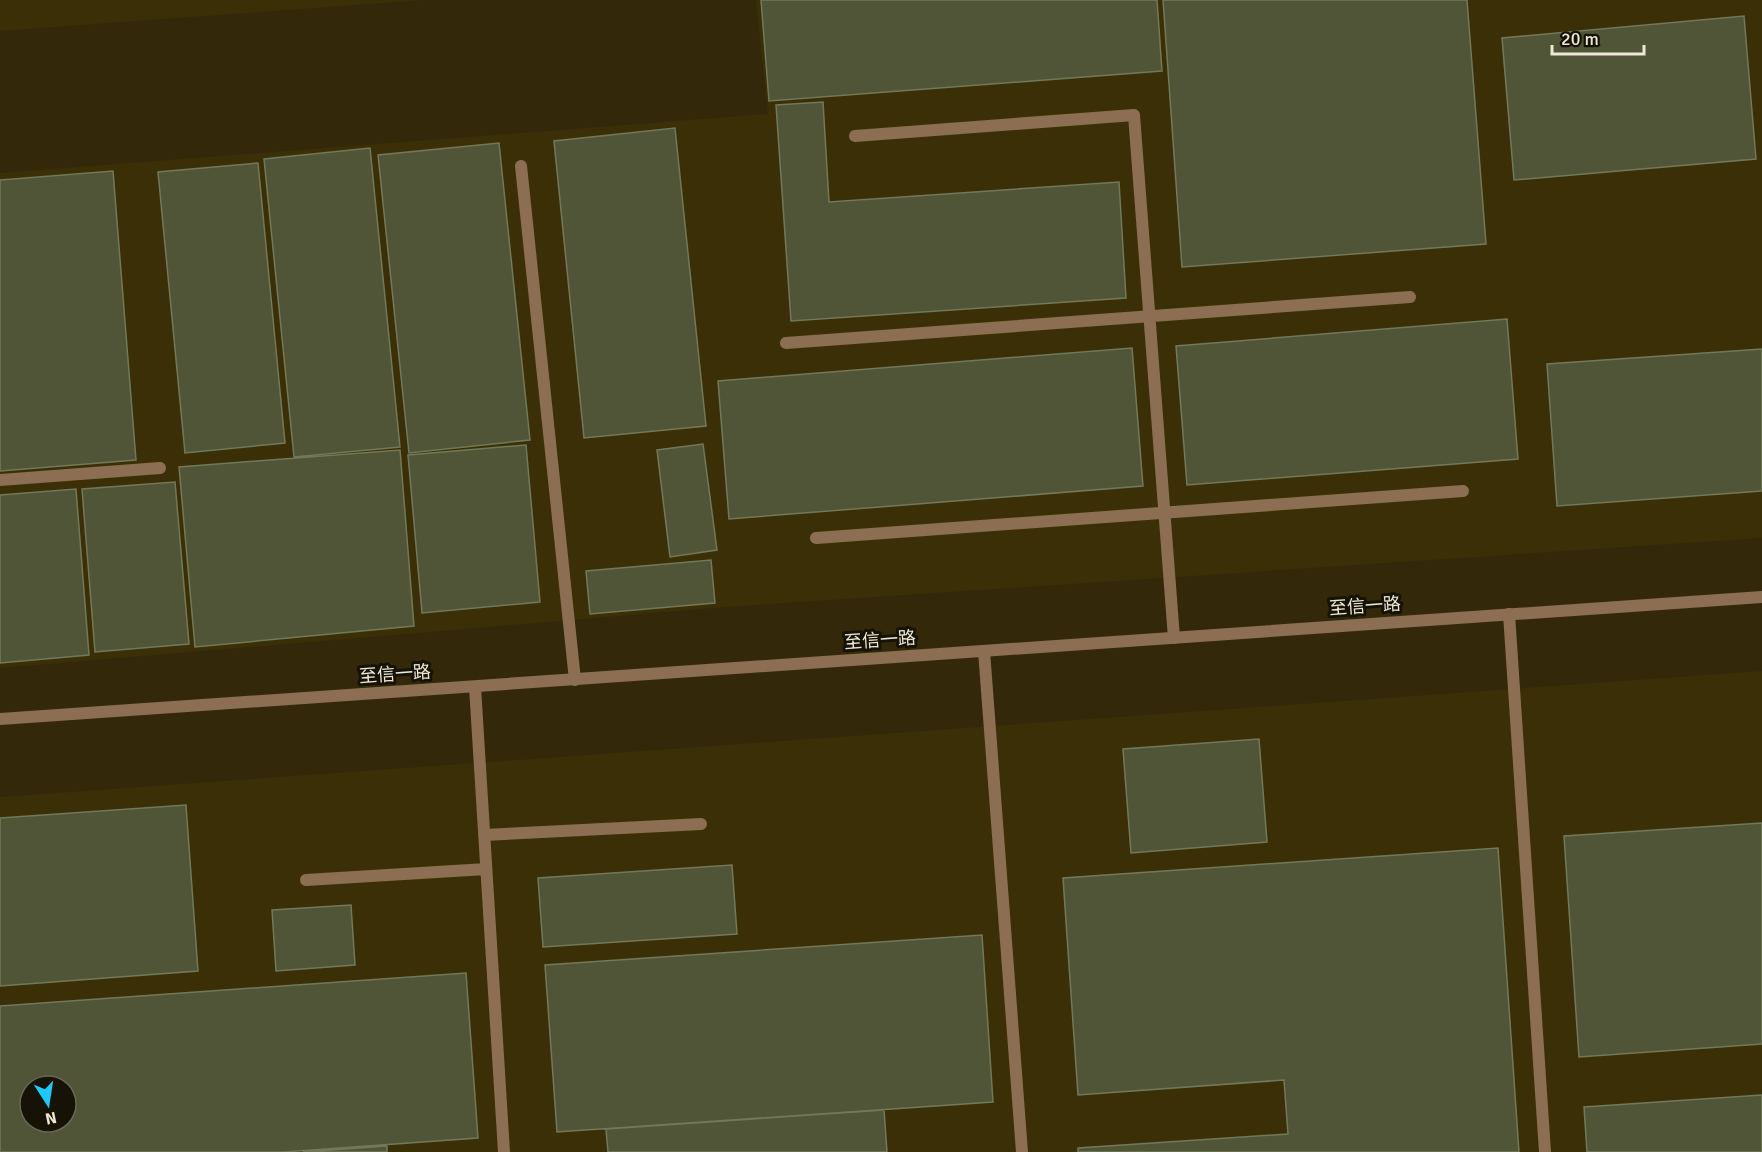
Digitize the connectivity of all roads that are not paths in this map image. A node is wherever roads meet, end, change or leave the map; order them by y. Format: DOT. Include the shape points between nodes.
graph roads {
  1 [pos="855,136"];
  2 [pos="520,166"];
  3 [pos="1410,297"];
  4 [pos="1149,316"];
  5 [pos="786,342"];
  6 [pos="160,468"];
  7 [pos="0,480"];
  8 [pos="1463,491"];
  9 [pos="1164,513"];
  10 [pos="816,538"];
  11 [pos="1762,597"];
  12 [pos="1509,614"];
  13 [pos="1174,638"];
  14 [pos="984,651"];
  15 [pos="575,680"];
  16 [pos="475,687"];
  17 [pos="0,719"];
  18 [pos="701,824"];
  19 [pos="484,835"];
  20 [pos="486,869"];
  21 [pos="306,880"];
  22 [pos="504,1152"];
  23 [pos="1022,1152"];
  24 [pos="1545,1152"];
  1 -- 4 [label="street" via="1134,115"];
  2 -- 15 [label="street"];
  3 -- 4 [label="street"];
  4 -- 5 [label="street"];
  4 -- 9 [label="street"];
  6 -- 7 [label="street"];
  8 -- 9 [label="street"];
  9 -- 10 [label="street"];
  9 -- 13 [label="street"];
  11 -- 12 [label="street, 至信一路"];
  12 -- 13 [label="street, 至信一路"];
  12 -- 24 [label="street"];
  13 -- 14 [label="street, 至信一路"];
  14 -- 15 [label="street, 至信一路"];
  14 -- 23 [label="street"];
  15 -- 16 [label="street, 至信一路"];
  16 -- 17 [label="street, 至信一路"];
  16 -- 19 [label="street"];
  18 -- 19 [label="street"];
  19 -- 20 [label="street"];
  20 -- 21 [label="street"];
  20 -- 22 [label="street"];
}
